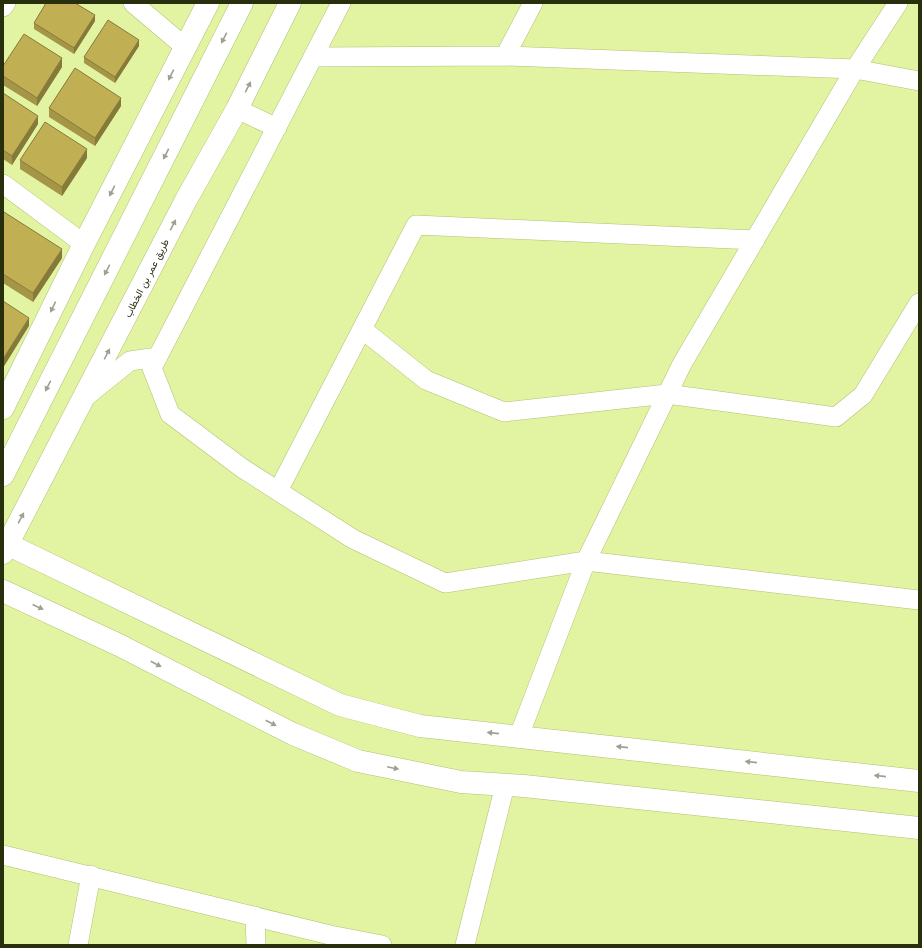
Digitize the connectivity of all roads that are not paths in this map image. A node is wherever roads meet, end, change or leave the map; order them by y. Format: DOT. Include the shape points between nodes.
graph roads {
  1 [pos="6,3"];
  2 [pos="133,3"];
  3 [pos="208,3"];
  4 [pos="242,3"];
  5 [pos="290,3"];
  6 [pos="341,3"];
  7 [pos="533,3"];
  8 [pos="898,3"];
  9 [pos="3,8"];
  10 [pos="186,47"];
  11 [pos="505,56"];
  12 [pos="314,57"];
  13 [pos="855,69"];
  14 [pos="919,80"];
  15 [pos="237,109"];
  16 [pos="277,128"];
  17 [pos="3,184"];
  18 [pos="755,240"];
  19 [pos="84,244"];
  20 [pos="919,303"];
  21 [pos="362,329"];
  22 [pos="158,357"];
  23 [pos="668,394"];
  24 [pos="84,398"];
  25 [pos="4,402"];
  26 [pos="3,475"];
  27 [pos="278,491"];
  28 [pos="5,549"];
  29 [pos="586,561"];
  30 [pos="3,591"];
  31 [pos="919,600"];
  32 [pos="519,736"];
  33 [pos="919,781"];
  34 [pos="505,785"];
  35 [pos="919,828"];
  36 [pos="3,855"];
  37 [pos="91,875"];
  38 [pos="256,916"];
  39 [pos="78,945"];
  40 [pos="256,945"];
  41 [pos="382,945"];
  42 [pos="465,945"];
  1 -- 9 [label="street"];
  2 -- 10 [label="street"];
  3 -- 10 [label="street"];
  4 -- 26 [label="street, one-way"];
  15 -- 5 [label="street, طريق عمر بن الخطاب, one-way"];
  6 -- 12 [label="street"];
  7 -- 11 [label="street"];
  8 -- 13 [label="street"];
  10 -- 19 [label="street, one-way"];
  11 -- 12 [label="street"];
  11 -- 13 [label="street"];
  12 -- 16 [label="street"];
  13 -- 14 [label="street"];
  13 -- 18 [label="street"];
  15 -- 16 [label="street"];
  24 -- 15 [label="street, طريق عمر بن الخطاب, one-way" via="186,200"];
  16 -- 22 [label="street"];
  17 -- 19 [label="street"];
  18 -- 21 [label="street" via="416,224"];
  18 -- 23 [label="street" via="682,364"];
  19 -- 25 [label="street, one-way"];
  20 -- 23 [label="street" via="863,395 836,417"];
  21 -- 23 [label="street" via="426,380 504,412"];
  21 -- 27 [label="street"];
  22 -- 24 [label="street" via="130,361"];
  22 -- 27 [label="street" via="152,368 170,414 242,468"];
  23 -- 29 [label="street"];
  28 -- 24 [label="street, طريق عمر بن الخطاب, one-way"];
  27 -- 29 [label="street" via="353,538 445,583"];
  32 -- 28 [label="street, one-way" via="420,726 340,705"];
  29 -- 31 [label="street"];
  29 -- 32 [label="street"];
  30 -- 34 [label="street, one-way" via="119,645 293,734 358,761 461,782"];
  33 -- 32 [label="street, one-way"];
  34 -- 35 [label="street"];
  34 -- 42 [label="street"];
  36 -- 37 [label="street"];
  37 -- 38 [label="street"];
  37 -- 39 [label="street"];
  38 -- 40 [label="street"];
  38 -- 41 [label="street"];
}
